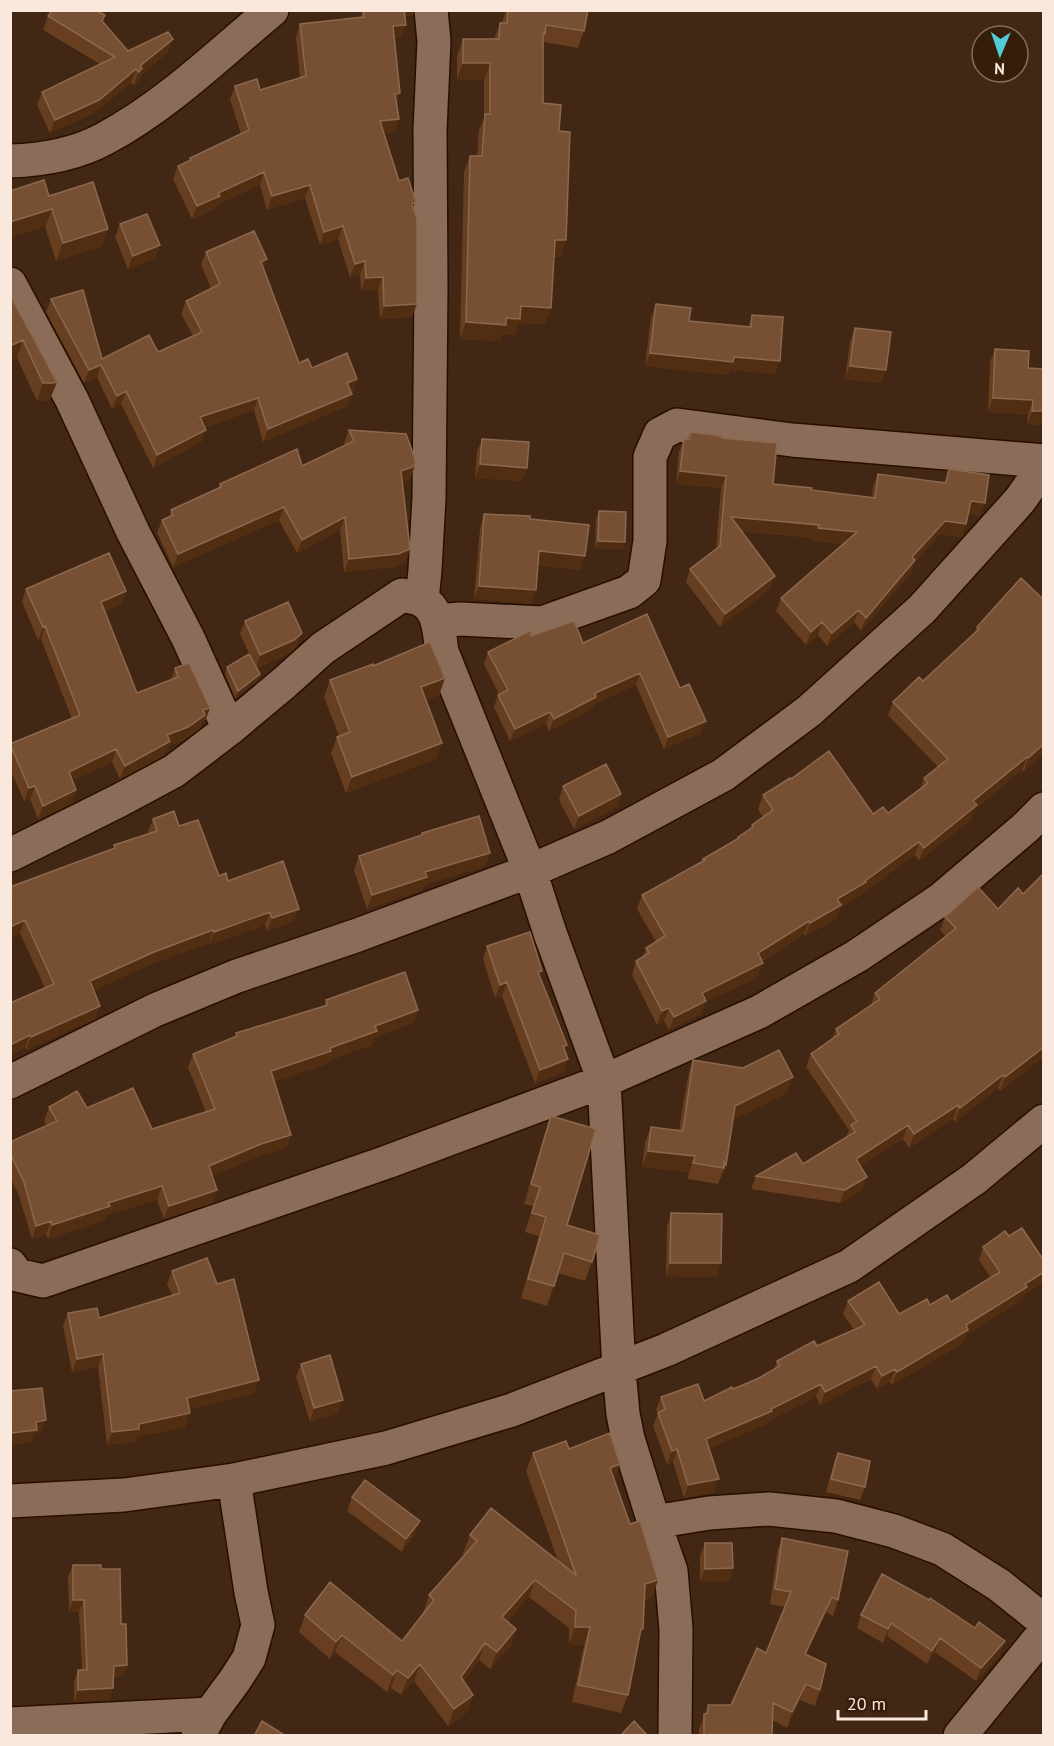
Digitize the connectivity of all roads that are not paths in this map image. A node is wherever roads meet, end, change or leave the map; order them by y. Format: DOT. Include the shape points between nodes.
graph roads {
  1 [pos="272,10"];
  2 [pos="431,10"];
  3 [pos="10,161"];
  4 [pos="10,284"];
  5 [pos="1044,461"];
  6 [pos="1044,466"];
  7 [pos="430,610"];
  8 [pos="229,729"];
  9 [pos="1044,809"];
  10 [pos="10,855"];
  11 [pos="530,871"];
  12 [pos="604,1080"];
  13 [pos="10,1082"];
  14 [pos="1044,1121"];
  15 [pos="10,1265"];
  16 [pos="619,1370"];
  17 [pos="234,1480"];
  18 [pos="10,1501"];
  19 [pos="654,1522"];
  20 [pos="1044,1621"];
  21 [pos="1044,1633"];
  22 [pos="10,1724"];
  23 [pos="204,1725"];
  24 [pos="675,1736"];
  25 [pos="960,1736"];
  1 -- 3 [label="street" via="168,97 102,140 57,155"];
  2 -- 7 [label="street" via="434,41 425,570"];
  4 -- 8 [label="street" via="72,400 133,532 189,638"];
  5 -- 7 [label="street" via="792,440 677,425 660,434 650,457 650,541 644,580 629,592 542,623 460,619"];
  6 -- 11 [label="street" via="1020,500 922,609 809,711 723,775 608,837"];
  7 -- 8 [label="street" via="402,595 323,648"];
  7 -- 11 [label="street" via="442,652"];
  8 -- 10 [label="street" via="174,771"];
  9 -- 12 [label="street" via="940,900 857,956 759,1012"];
  11 -- 12 [label="street"];
  11 -- 13 [label="street" via="237,976 155,1010"];
  12 -- 15 [label="street" via="387,1162 43,1281 17,1275"];
  12 -- 16 [label="street"];
  14 -- 16 [label="street" via="974,1179 849,1266"];
  16 -- 17 [label="street" via="512,1410 386,1448"];
  16 -- 19 [label="street" via="628,1439"];
  17 -- 18 [label="street" via="123,1495"];
  17 -- 23 [label="street" via="258,1625 249,1658"];
  19 -- 20 [label="street" via="769,1509 837,1515 942,1549 999,1585"];
  19 -- 24 [label="street" via="671,1571 676,1629"];
  21 -- 25 [label="street"];
  22 -- 23 [label="street"];
}
